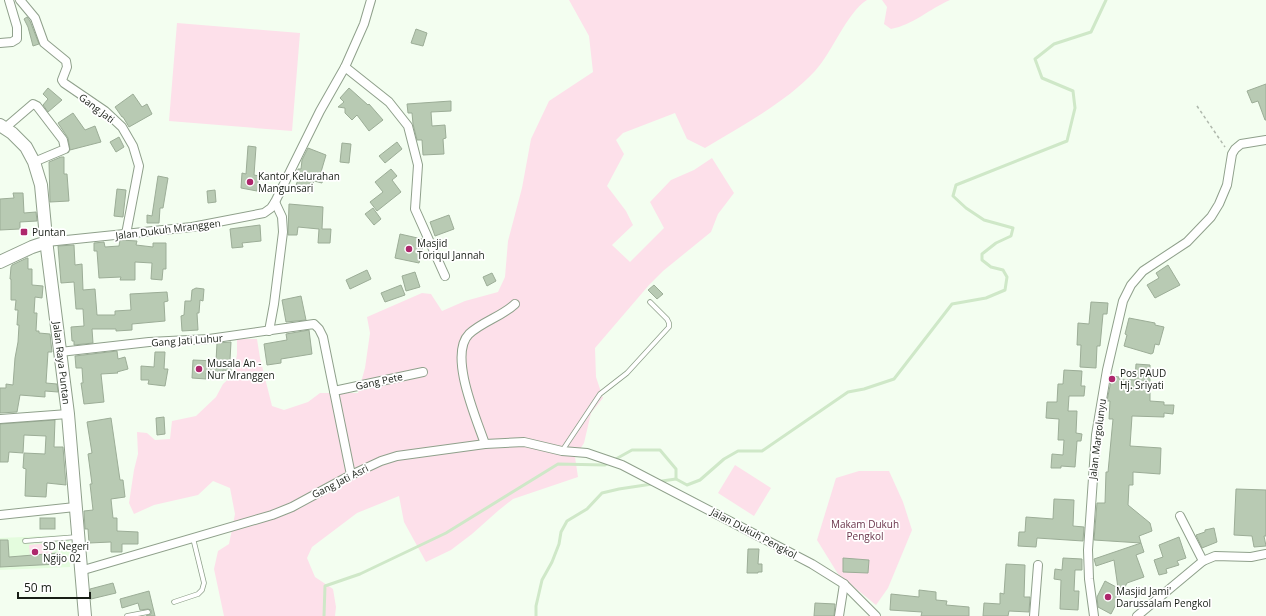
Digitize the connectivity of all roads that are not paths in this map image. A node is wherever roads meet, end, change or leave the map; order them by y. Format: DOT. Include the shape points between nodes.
graph roads {
  1 [pos="9,0"];
  2 [pos="20,0"];
  3 [pos="372,0"];
  4 [pos="0,43"];
  5 [pos="345,67"];
  6 [pos="2,126"];
  7 [pos="1266,140"];
  8 [pos="34,162"];
  9 [pos="275,202"];
  10 [pos="126,234"];
  11 [pos="47,242"];
  12 [pos="0,262"];
  13 [pos="445,276"];
  14 [pos="650,302"];
  15 [pos="514,304"];
  16 [pos="269,331"];
  17 [pos="60,352"];
  18 [pos="423,372"];
  19 [pos="334,390"];
  20 [pos="68,414"];
  21 [pos="0,419"];
  22 [pos="485,444"];
  23 [pos="562,452"];
  24 [pos="607,459"];
  25 [pos="351,475"];
  26 [pos="75,507"];
  27 [pos="0,515"];
  28 [pos="1180,516"];
  29 [pos="77,537"];
  30 [pos="193,538"];
  31 [pos="25,541"];
  32 [pos="1266,554"];
  33 [pos="1203,561"];
  34 [pos="1038,565"];
  35 [pos="80,572"];
  36 [pos="844,584"];
  37 [pos="174,602"];
  38 [pos="148,612"];
  39 [pos="84,616"];
  40 [pos="127,616"];
  41 [pos="839,616"];
  42 [pos="876,616"];
  43 [pos="1034,616"];
  44 [pos="1094,616"];
  45 [pos="1137,616"];
  1 -- 4 [label="street" via="17,27 17,39"];
  2 -- 10 [label="street, Gang Jati" via="35,18 44,43 66,60 67,67 62,80 64,83 105,111 122,127 133,146 139,166"];
  3 -- 5 [label="street, Jalan Dukuh Mranggen"];
  5 -- 9 [label="street, Jalan Dukuh Mranggen"];
  5 -- 13 [label="street" via="389,102 408,126 418,165 415,209"];
  6 -- 8 [label="main road, Jalan Raya Puntan" via="19,139"];
  6 -- 8 [label="street" via="32,104 37,106 63,140 65,149"];
  7 -- 44 [label="street, Jalan Margolunyu" via="1241,144 1232,154 1227,185 1211,217 1187,242 1143,271 1131,285 1123,301 1107,370 1096,435 1088,550"];
  8 -- 11 [label="main road, Jalan Raya Puntan" via="41,185"];
  9 -- 10 [label="street, Jalan Dukuh Mranggen" via="264,213 192,227"];
  9 -- 16 [label="street" via="282,217 283,232"];
  10 -- 11 [label="street, Jalan Dukuh Mranggen"];
  11 -- 12 [label="main road"];
  11 -- 17 [label="main road, Jalan Raya Puntan"];
  14 -- 23 [label="lane" via="667,319 669,326 627,373 600,394"];
  15 -- 22 [label="street" via="469,334 462,348 464,382"];
  16 -- 17 [label="street, Gang Jati Luhur"];
  16 -- 19 [label="street, Gang Jati Luhur" via="314,324 323,337"];
  17 -- 20 [label="main road, Jalan Raya Puntan"];
  18 -- 19 [label="street, Gang Pete"];
  19 -- 25 [label="street"];
  20 -- 21 [label="street"];
  20 -- 26 [label="main road, Jalan Raya Puntan"];
  22 -- 23 [label="street, Gang Jati Asri" via="524,442"];
  22 -- 25 [label="street, Gang Jati Asri" via="397,456"];
  23 -- 24 [label="street, Gang Jati Asri" via="587,453"];
  24 -- 36 [label="street, Jalan Dukuh Pengkol" via="812,564"];
  25 -- 30 [label="street, Gang Jati Asri" via="272,515"];
  26 -- 27 [label="street"];
  26 -- 29 [label="main road, Jalan Raya Puntan"];
  28 -- 33 [label="street"];
  29 -- 31 [label="lane"];
  29 -- 35 [label="main road, Jalan Raya Puntan"];
  30 -- 35 [label="street, Gang Jati Asri"];
  30 -- 37 [label="lane" via="204,583 202,590 198,594"];
  32 -- 33 [label="street" via="1251,557 1215,556"];
  33 -- 45 [label="street"];
  34 -- 43 [label="street"];
  35 -- 39 [label="main road, Jalan Raya Puntan"];
  36 -- 41 [label="street"];
  36 -- 42 [label="street, Jalan Dukuh Pengkol"];
  38 -- 40 [label="lane"];
}
